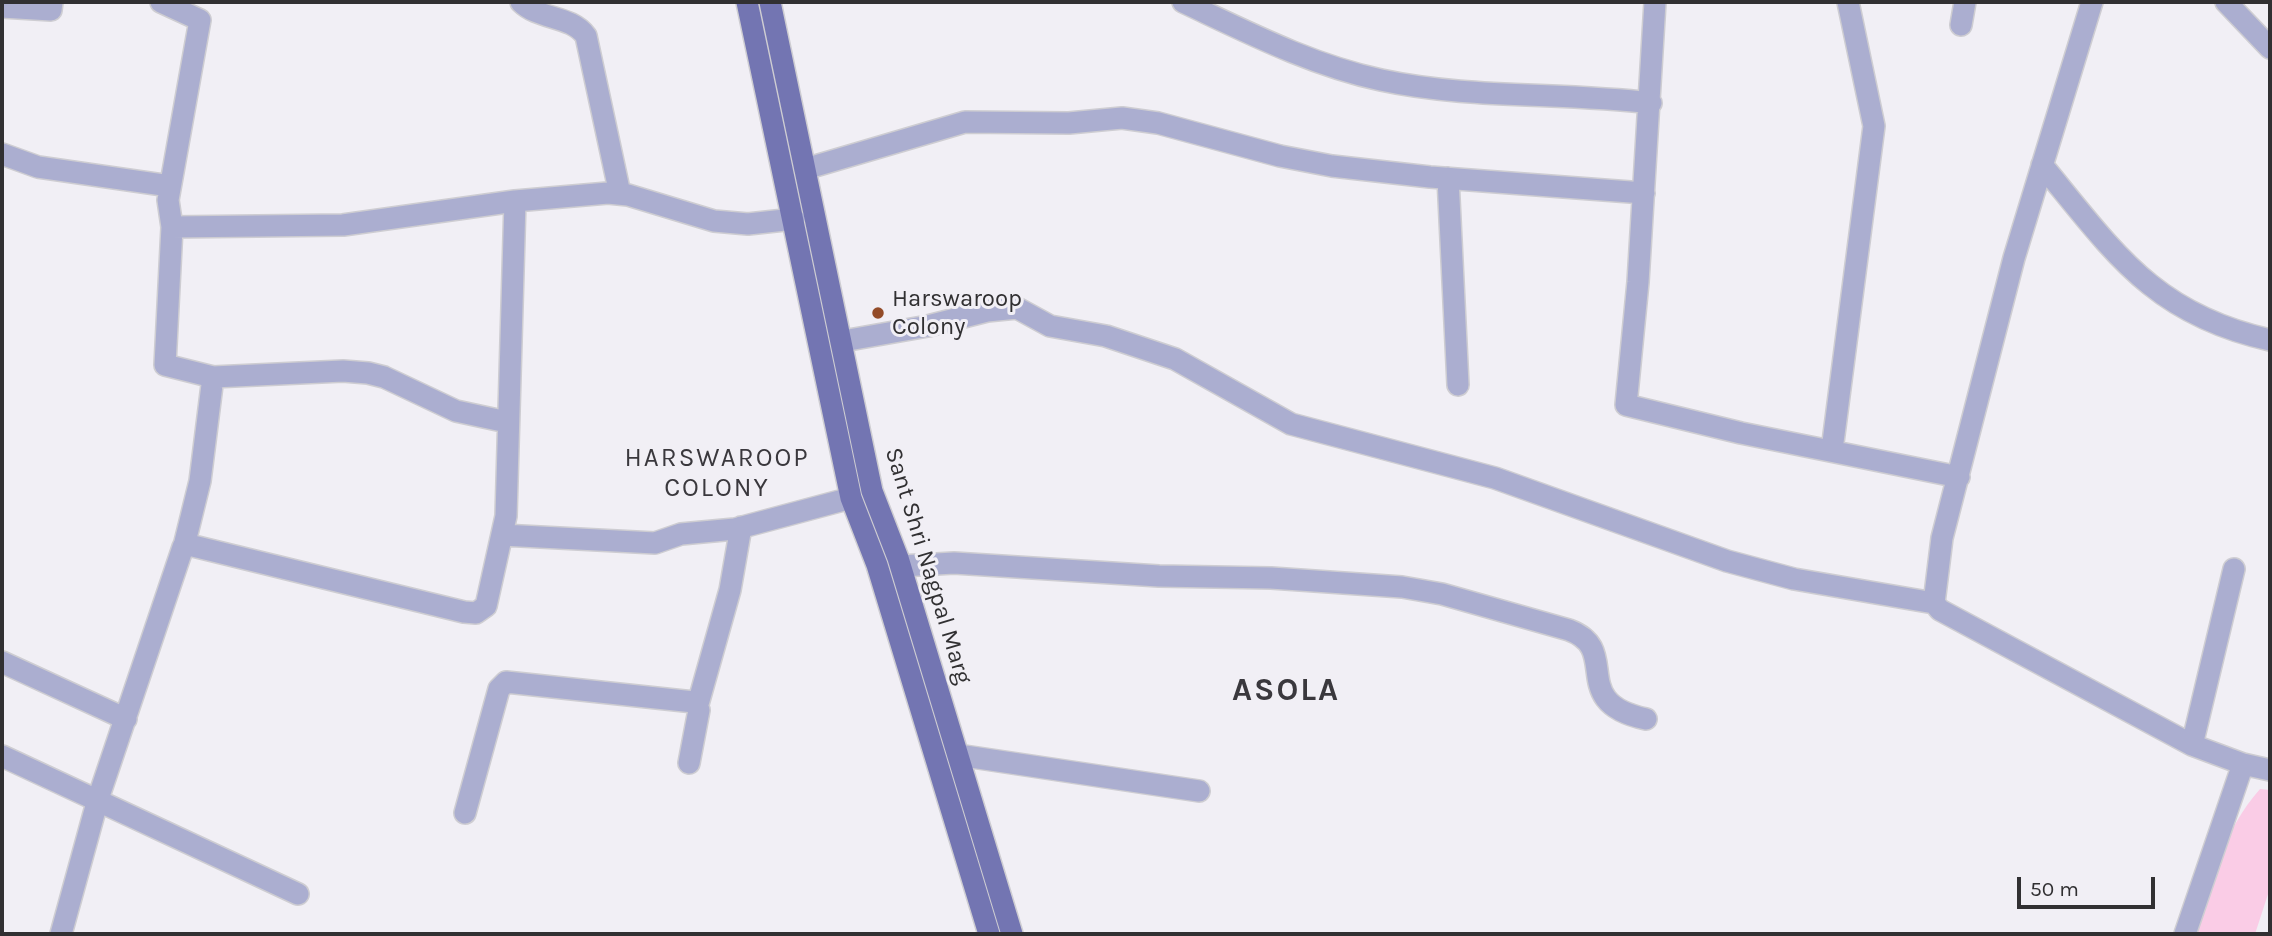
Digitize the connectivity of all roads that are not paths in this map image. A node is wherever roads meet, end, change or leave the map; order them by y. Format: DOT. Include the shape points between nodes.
graph roads {
  1 [pos="52,2"];
  2 [pos="161,2"];
  3 [pos="521,2"];
  4 [pos="747,2"];
  5 [pos="770,2"];
  6 [pos="1183,2"];
  7 [pos="1655,2"];
  8 [pos="1848,2"];
  9 [pos="1965,2"];
  10 [pos="2092,2"];
  11 [pos="2226,2"];
  12 [pos="2,7"];
  13 [pos="1961,25"];
  14 [pos="2270,48"];
  15 [pos="1651,103"];
  16 [pos="2,154"];
  17 [pos="2042,165"];
  18 [pos="805,169"];
  19 [pos="1448,178"];
  20 [pos="170,186"];
  21 [pos="1644,193"];
  22 [pos="620,194"];
  23 [pos="516,201"];
  24 [pos="794,219"];
  25 [pos="172,227"];
  26 [pos="2270,340"];
  27 [pos="843,341"];
  28 [pos="213,377"];
  29 [pos="1458,385"];
  30 [pos="507,422"];
  31 [pos="1832,450"];
  32 [pos="1959,477"];
  33 [pos="851,498"];
  34 [pos="741,527"];
  35 [pos="502,535"];
  36 [pos="184,546"];
  37 [pos="901,566"];
  38 [pos="2234,569"];
  39 [pos="1934,603"];
  40 [pos="2,662"];
  41 [pos="698,704"];
  42 [pos="126,719"];
  43 [pos="1646,719"];
  44 [pos="2192,745"];
  45 [pos="958,755"];
  46 [pos="2,756"];
  47 [pos="689,764"];
  48 [pos="2243,764"];
  49 [pos="2270,770"];
  50 [pos="1199,791"];
  51 [pos="98,799"];
  52 [pos="465,813"];
  53 [pos="298,894"];
  54 [pos="61,934"];
  55 [pos="989,934"];
  56 [pos="1013,934"];
  57 [pos="2185,934"];
  1 -- 12 [label="street" via="51,10"];
  2 -- 20 [label="street" via="200,20"];
  3 -- 22 [label="street" via="535,12 575,25 586,36"];
  4 -- 24 [label="main road, Sant Shri Nagpal Marg"];
  5 -- 18 [label="main road, Sant Shri Nagpal Marg"];
  6 -- 15 [label="street" via="1275,44 1381,80 1471,92"];
  7 -- 15 [label="street"];
  8 -- 31 [label="street" via="1874,126"];
  9 -- 13 [label="street"];
  10 -- 17 [label="street"];
  11 -- 14 [label="street"];
  15 -- 21 [label="street"];
  16 -- 20 [label="street" via="38,167"];
  17 -- 26 [label="street" via="2136,276 2187,312 2232,331"];
  17 -- 32 [label="street"];
  18 -- 19 [label="street" via="965,122 1069,123 1122,118 1332,166"];
  18 -- 27 [label="main road, Sant Shri Nagpal Marg"];
  19 -- 21 [label="street"];
  19 -- 29 [label="street"];
  20 -- 25 [label="street"];
  21 -- 31 [label="street" via="1626,405"];
  22 -- 23 [label="street"];
  22 -- 24 [label="street" via="714,221 748,224"];
  23 -- 25 [label="street" via="343,225"];
  23 -- 30 [label="street"];
  24 -- 33 [label="main road, Sant Shri Nagpal Marg"];
  25 -- 28 [label="street" via="165,365"];
  27 -- 37 [label="main road, Sant Shri Nagpal Marg" via="872,491"];
  27 -- 39 [label="street" via="1017,308 1050,326 1106,336 1175,359 1291,424 1495,478 1727,561 1842,589"];
  28 -- 30 [label="street" via="368,373 456,411"];
  28 -- 36 [label="street" via="200,481"];
  30 -- 35 [label="street"];
  31 -- 32 [label="street"];
  32 -- 39 [label="street" via="1942,538"];
  33 -- 34 [label="street"];
  33 -- 55 [label="main road, Sant Shri Nagpal Marg" via="877,565"];
  34 -- 35 [label="street" via="681,534 649,544"];
  34 -- 41 [label="street" via="730,590"];
  35 -- 36 [label="street" via="486,606 471,613"];
  36 -- 42 [label="street"];
  37 -- 43 [label="street" via="954,562 1159,576 1335,581 1442,594 1585,637 1595,656 1603,699"];
  37 -- 45 [label="main road, Sant Shri Nagpal Marg"];
  38 -- 44 [label="street"];
  39 -- 44 [label="street"];
  40 -- 42 [label="street"];
  41 -- 47 [label="street"];
  41 -- 52 [label="street" via="506,682 499,689"];
  42 -- 51 [label="street"];
  44 -- 48 [label="street"];
  45 -- 50 [label="street"];
  45 -- 56 [label="main road, Sant Shri Nagpal Marg"];
  46 -- 51 [label="street"];
  48 -- 49 [label="street"];
  48 -- 57 [label="street"];
  51 -- 53 [label="street"];
  51 -- 54 [label="street"];
}
